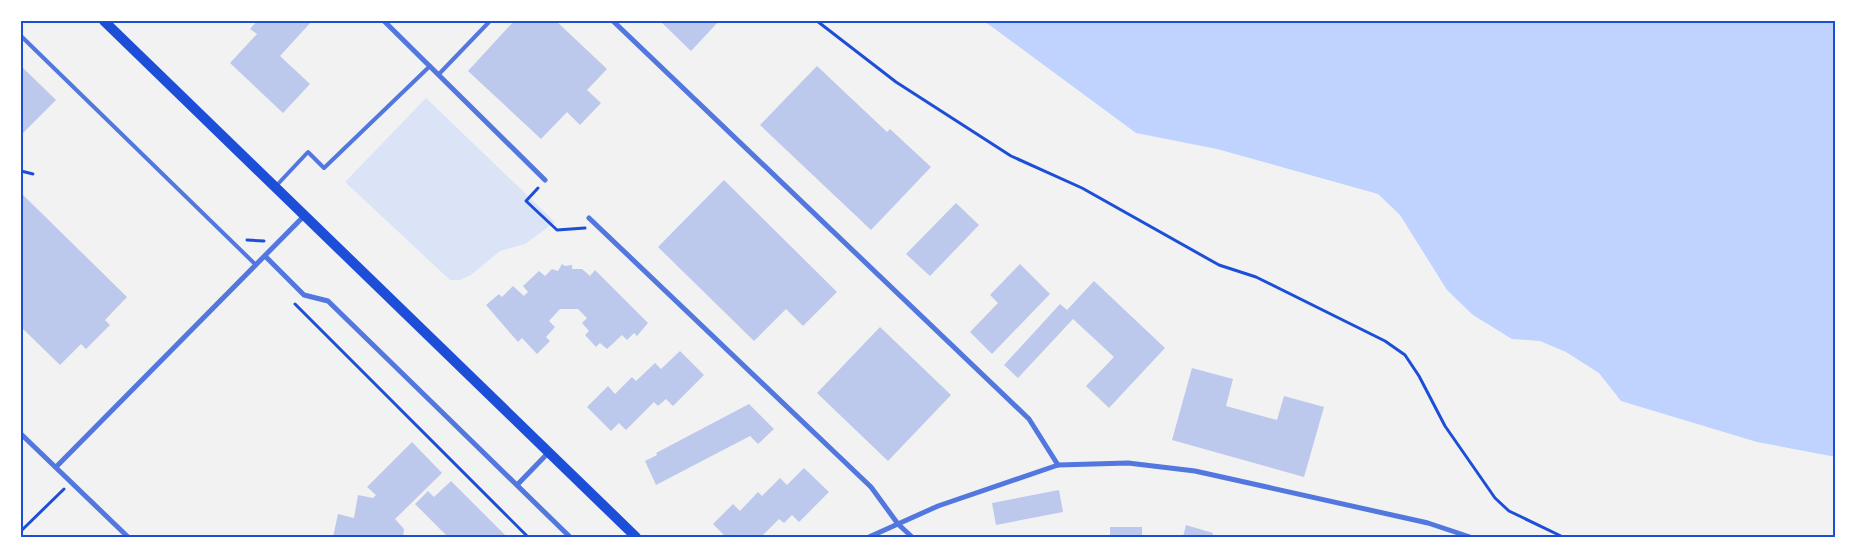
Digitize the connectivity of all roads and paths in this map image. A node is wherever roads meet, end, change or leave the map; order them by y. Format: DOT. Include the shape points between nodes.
graph roads {
  1 [pos="104,21"];
  2 [pos="384,21"];
  3 [pos="490,21"];
  4 [pos="613,21"];
  5 [pos="817,21"];
  6 [pos="21,36"];
  7 [pos="430,66"];
  8 [pos="439,74"];
  9 [pos="21,172"];
  10 [pos="33,174"];
  11 [pos="546,180"];
  12 [pos="275,187"];
  13 [pos="304,216"];
  14 [pos="589,218"];
  15 [pos="598,227"];
  16 [pos="265,256"];
  17 [pos="256,265"];
  18 [pos="290,299"];
  19 [pos="21,434"];
  20 [pos="550,452"];
  21 [pos="1058,465"];
  22 [pos="56,467"];
  23 [pos="71,482"];
  24 [pos="517,485"];
  25 [pos="898,524"];
  26 [pos="21,531"];
  27 [pos="128,537"];
  28 [pos="528,537"];
  29 [pos="570,537"];
  30 [pos="636,537"];
  31 [pos="869,537"];
  32 [pos="912,537"];
  33 [pos="1470,537"];
  34 [pos="1563,537"];
  1 -- 12 [label="main road"];
  2 -- 7 [label="street"];
  3 -- 8 [label="lane"];
  4 -- 21 [label="street" via="1029,419"];
  5 -- 34 [label="path" via="896,82 1011,156 1082,188 1219,265 1256,277 1405,355 1445,426 1494,498 1509,510"];
  6 -- 17 [label="lane"];
  7 -- 8 [label="street"];
  7 -- 12 [label="lane" via="324,168 308,152"];
  8 -- 11 [label="street"];
  9 -- 10 [label="path"];
  11 -- 15 [label="path" via="526,201 557,230"];
  12 -- 13 [label="main road"];
  13 -- 16 [label="street"];
  13 -- 20 [label="main road"];
  14 -- 15 [label="street"];
  15 -- 25 [label="street" via="871,487"];
  16 -- 17 [label="street"];
  16 -- 24 [label="street" via="304,295 328,301"];
  17 -- 22 [label="street"];
  18 -- 28 [label="path"];
  19 -- 22 [label="street"];
  20 -- 24 [label="street"];
  20 -- 30 [label="main road"];
  21 -- 25 [label="street" via="938,506"];
  21 -- 33 [label="street" via="1128,464 1195,471 1428,523"];
  22 -- 23 [label="street"];
  23 -- 26 [label="path"];
  23 -- 27 [label="street"];
  24 -- 29 [label="street"];
  25 -- 31 [label="street"];
  25 -- 32 [label="street"];
}
